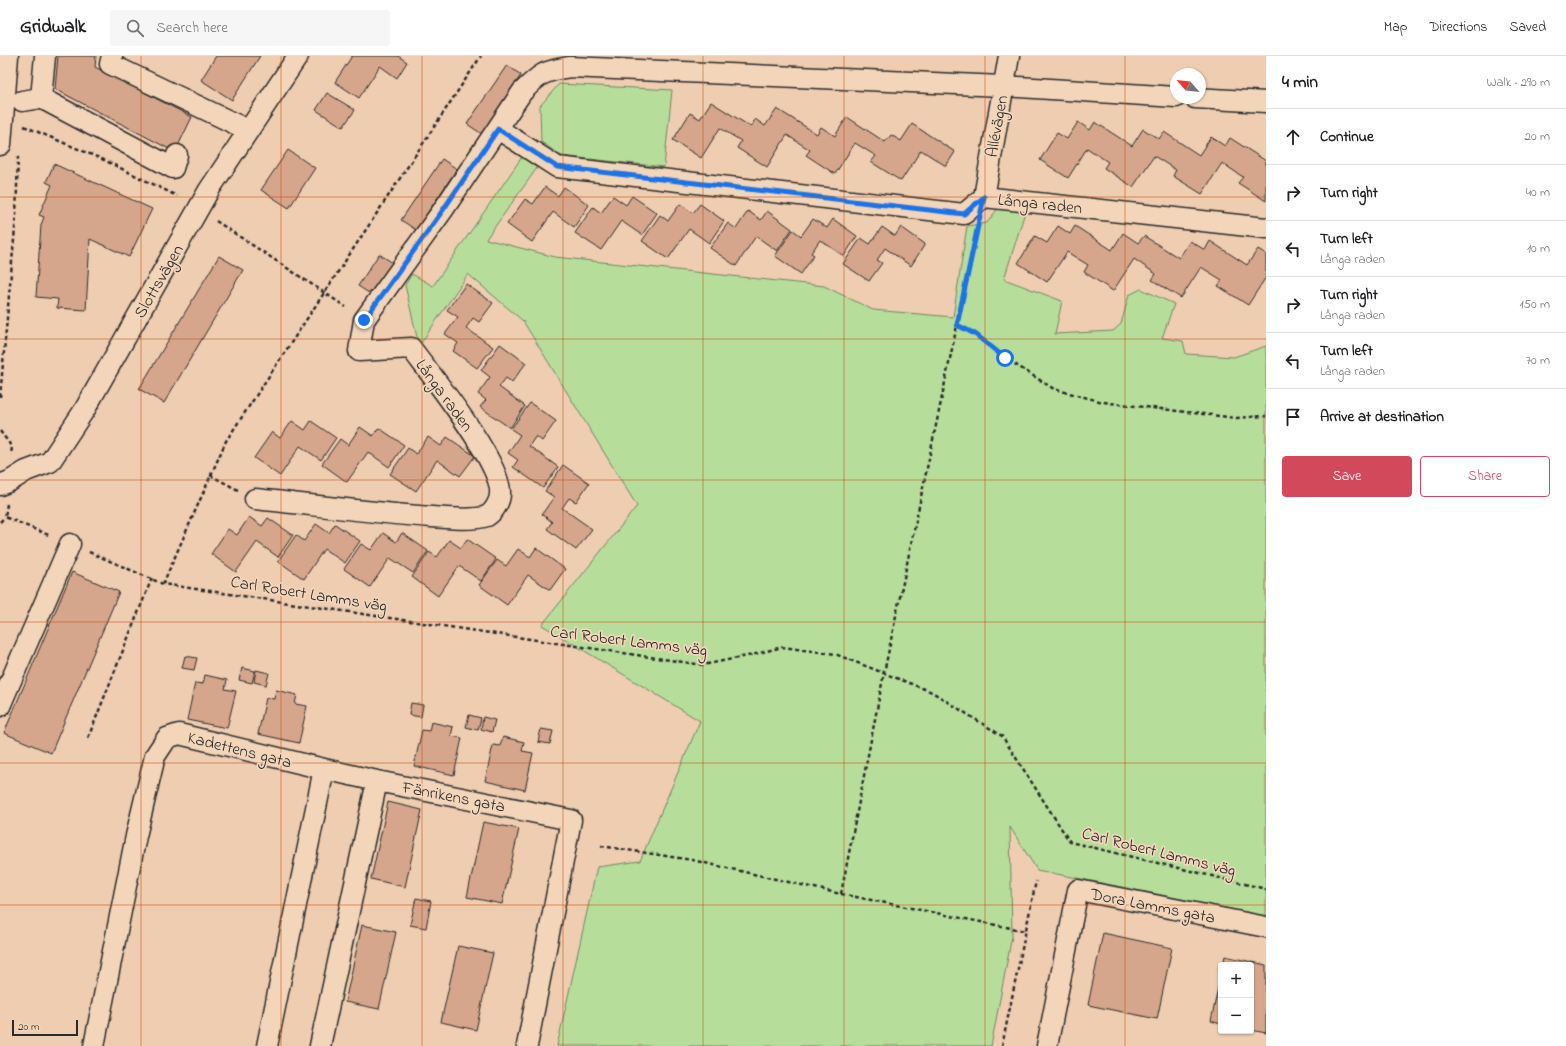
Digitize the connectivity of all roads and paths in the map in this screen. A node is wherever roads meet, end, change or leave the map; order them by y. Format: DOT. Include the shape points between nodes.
graph roads {
  1 [pos="7,56"];
  2 [pos="45,56"];
  3 [pos="112,56"];
  4 [pos="298,56"];
  5 [pos="481,56"];
  6 [pos="1009,56"];
  7 [pos="1002,86"];
  8 [pos="1170,97"];
  9 [pos="1206,99"];
  10 [pos="31,100"];
  11 [pos="1266,102"];
  12 [pos="498,129"];
  13 [pos="248,130"];
  14 [pos="0,144"];
  15 [pos="18,155"];
  16 [pos="177,155"];
  17 [pos="177,196"];
  18 [pos="984,197"];
  19 [pos="213,219"];
  20 [pos="1266,228"];
  21 [pos="324,292"];
  22 [pos="364,320"];
  23 [pos="957,325"];
  24 [pos="0,397"];
  25 [pos="1266,416"];
  26 [pos="0,431"];
  27 [pos="12,447"];
  28 [pos="210,475"];
  29 [pos="5,483"];
  30 [pos="255,499"];
  31 [pos="5,517"];
  32 [pos="0,522"];
  33 [pos="70,544"];
  34 [pos="152,578"];
  35 [pos="163,584"];
  36 [pos="884,673"];
  37 [pos="0,706"];
  38 [pos="88,738"];
  39 [pos="324,769"];
  40 [pos="377,781"];
  41 [pos="601,846"];
  42 [pos="1036,881"];
  43 [pos="1266,889"];
  44 [pos="841,894"];
  45 [pos="1266,927"];
  46 [pos="1026,931"];
  47 [pos="94,1046"];
  48 [pos="268,1046"];
  49 [pos="320,1046"];
  50 [pos="527,1046"];
  51 [pos="1002,1046"];
  52 [pos="1046,1046"];
  1 -- 14 [label="street"];
  2 -- 10 [label="street"];
  3 -- 13 [label="street" via="110,64"];
  4 -- 13 [label="street, Slottsvägen"];
  5 -- 21 [label="path"];
  6 -- 7 [label="street, Allévägen"];
  7 -- 8 [label="street, Långa raden"];
  7 -- 12 [label="street, Långa raden" via="570,67 551,70 537,77 522,92"];
  7 -- 18 [label="street, Allévägen"];
  9 -- 11 [label="street"];
  10 -- 16 [label="street" via="173,168"];
  10 -- 17 [label="path" via="20,124 104,160"];
  12 -- 18 [label="street, Långa raden" via="557,167 964,214"];
  12 -- 22 [label="street, Långa raden"];
  13 -- 29 [label="street, Slottsvägen" via="209,190 85,410 50,462"];
  15 -- 24 [label="path" via="16,217"];
  18 -- 20 [label="street, Långa raden"];
  18 -- 23 [label="path"];
  19 -- 21 [label="path"];
  21 -- 22 [label="path"];
  21 -- 28 [label="path" via="226,441"];
  22 -- 30 [label="street, Långa raden" via="359,351 411,348 463,418 497,474 501,493 499,503 487,516 466,519 386,514"];
  23 -- 25 [label="path" via="975,334 1005,358 1054,389 1111,403 1236,418"];
  23 -- 36 [label="path"];
  26 -- 27 [label="path"];
  28 -- 30 [label="path"];
  28 -- 35 [label="path"];
  29 -- 31 [label="path"];
  31 -- 32 [label="path"];
  31 -- 33 [label="path, Carl Robert Lamms väg"];
  33 -- 34 [label="path, Carl Robert Lamms väg"];
  33 -- 37 [label="street"];
  34 -- 35 [label="path, Carl Robert Lamms väg"];
  34 -- 38 [label="path"];
  35 -- 36 [label="path, Carl Robert Lamms väg" via="703,665 782,647 835,654"];
  36 -- 43 [label="path, Carl Robert Lamms väg" via="932,692 1002,736 1070,842"];
  36 -- 44 [label="path"];
  39 -- 40 [label="street, Kadettens gata"];
  39 -- 47 [label="street, Kadettens gata" via="179,734 167,738 155,756 137,829"];
  39 -- 48 [label="street"];
  40 -- 49 [label="street"];
  40 -- 50 [label="street, Fänrikens gata" via="571,820"];
  41 -- 44 [label="path" via="692,860"];
  42 -- 46 [label="path"];
  44 -- 46 [label="path"];
  45 -- 52 [label="street, Dora Lamms gata" via="1078,890"];
  46 -- 51 [label="path"];
}
